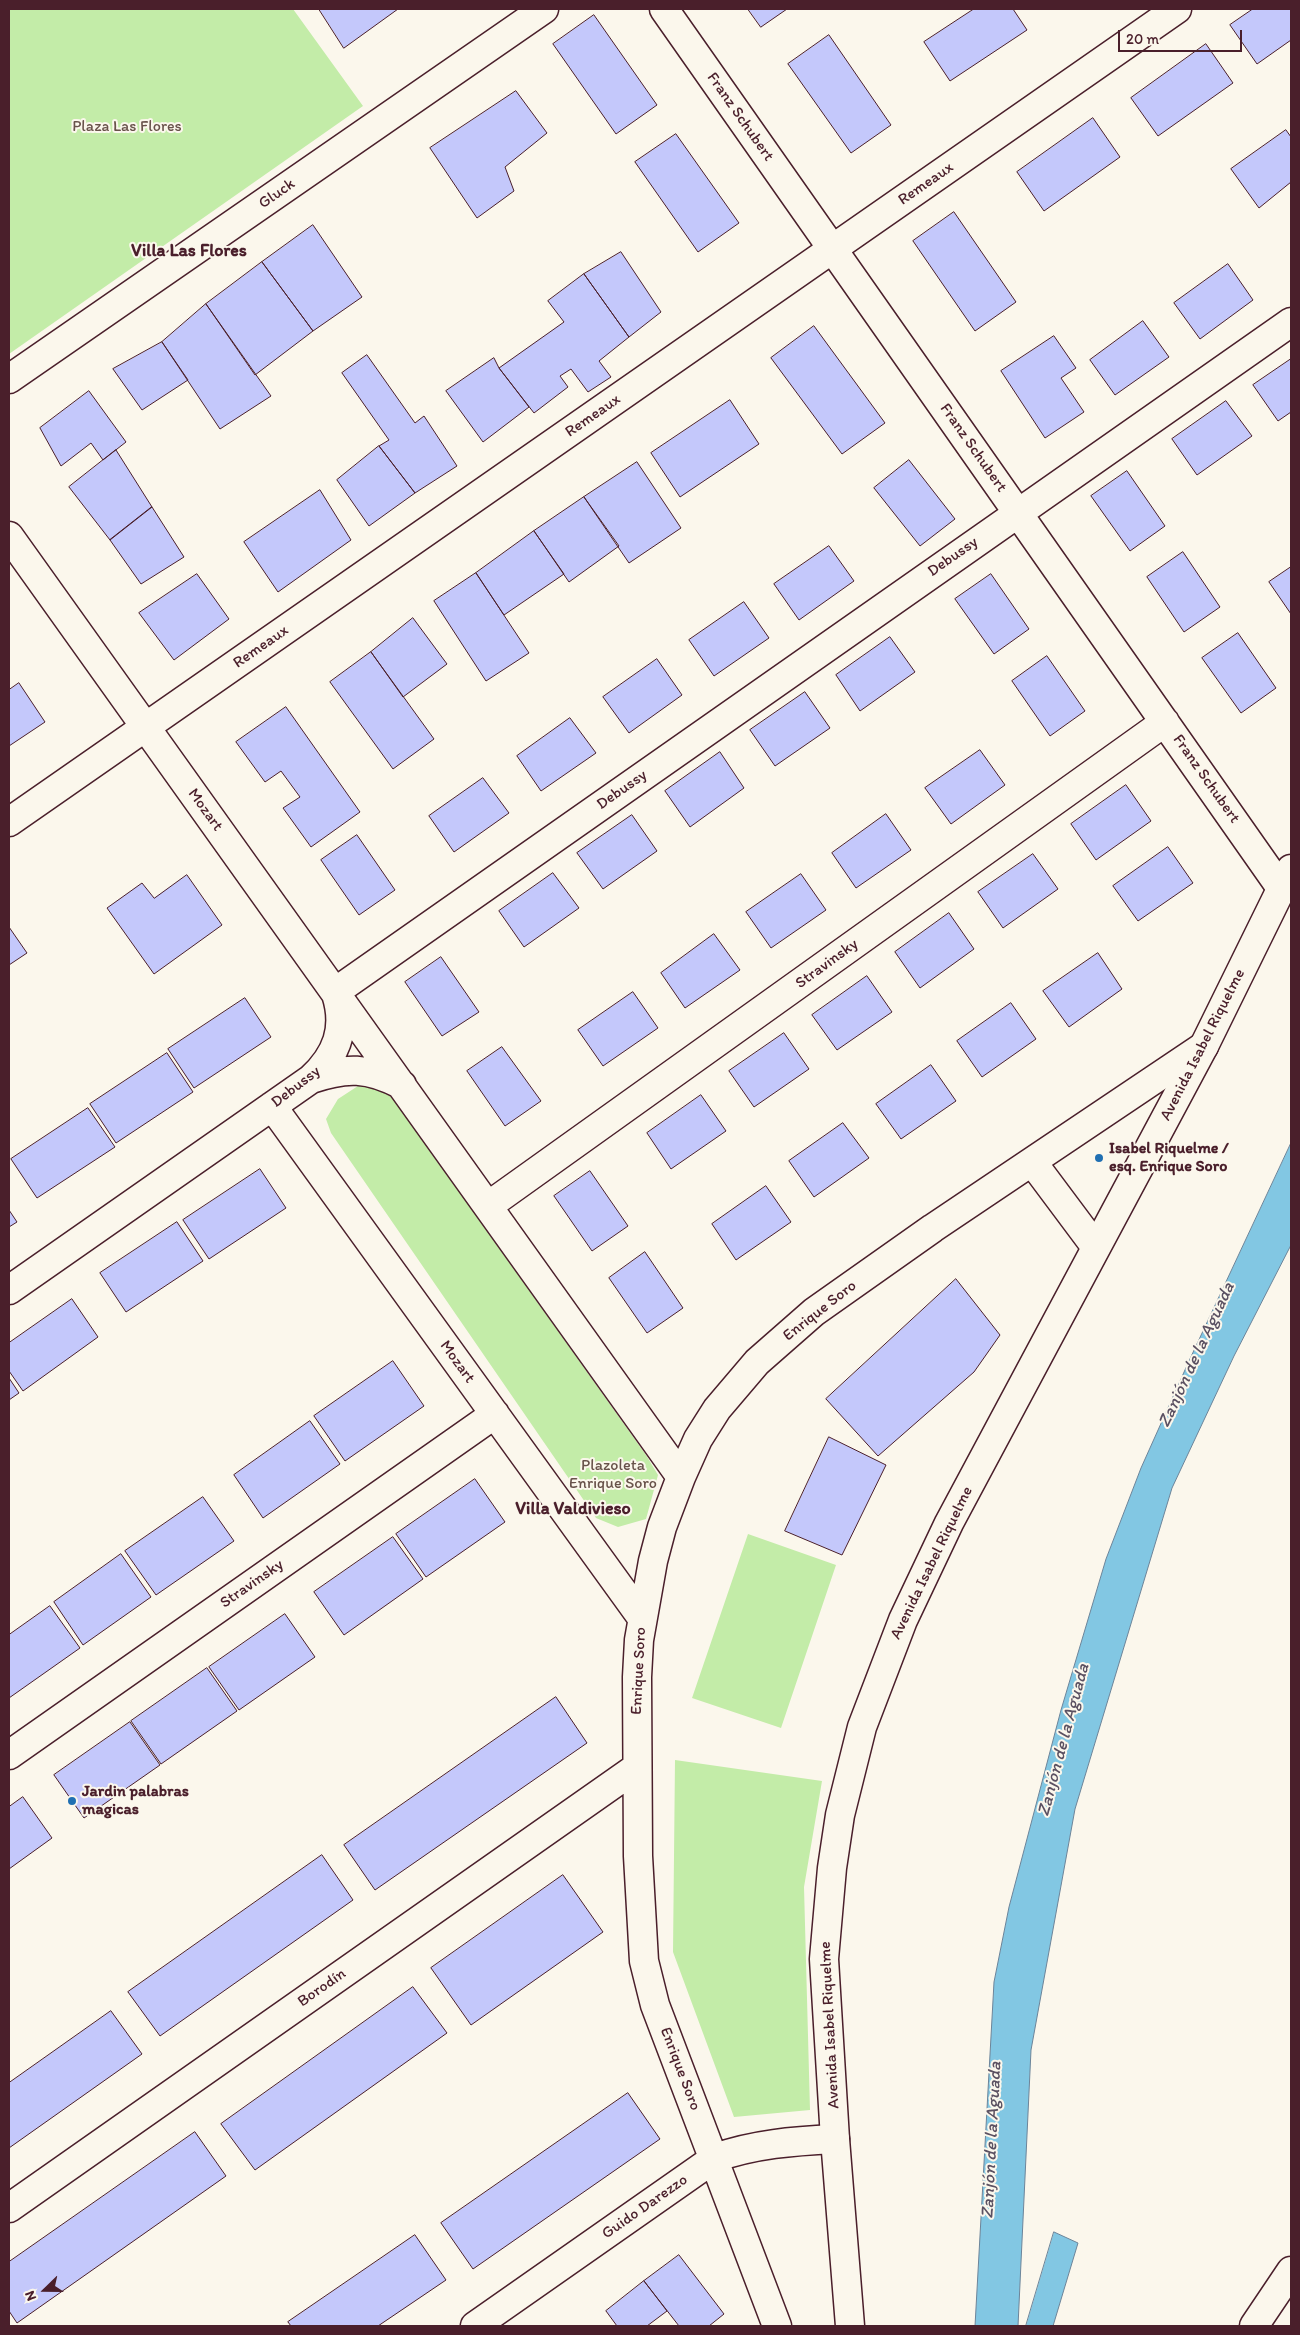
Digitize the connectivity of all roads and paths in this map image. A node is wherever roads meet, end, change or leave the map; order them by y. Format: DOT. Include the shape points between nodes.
graph roads {
  1 [pos="544,9"];
  2 [pos="664,9"];
  3 [pos="1178,9"];
  4 [pos="833,249"];
  5 [pos="1291,322"];
  6 [pos="9,379"];
  7 [pos="1018,512"];
  8 [pos="9,536"];
  9 [pos="1166,722"];
  10 [pos="146,727"];
  11 [pos="9,822"];
  12 [pos="1286,878"];
  13 [pos="335,992"];
  14 [pos="1204,1046"];
  15 [pos="311,1079"];
  16 [pos="402,1085"];
  17 [pos="272,1106"];
  18 [pos="1033,1163"];
  19 [pos="488,1206"];
  20 [pos="1096,1246"];
  21 [pos="9,1290"];
  22 [pos="495,1414"];
  23 [pos="681,1477"];
  24 [pos="642,1618"];
  25 [pos="9,1755"];
  26 [pos="636,1768"];
  27 [pos="835,2139"];
  28 [pos="715,2158"];
  29 [pos="9,2208"];
  30 [pos="1291,2271"];
  31 [pos="474,2326"];
  32 [pos="777,2326"];
  33 [pos="850,2326"];
  34 [pos="1254,2326"];
  1 -- 6 [label="street, Gluck"];
  2 -- 4 [label="street, Franz Schubert"];
  3 -- 4 [label="street, Remeaux"];
  4 -- 7 [label="street, Franz Schubert"];
  4 -- 10 [label="street, Remeaux"];
  5 -- 7 [label="street, Debussy"];
  7 -- 9 [label="street, Franz Schubert"];
  7 -- 13 [label="street, Debussy"];
  8 -- 10 [label="street, Mozart"];
  9 -- 12 [label="street, Franz Schubert"];
  9 -- 19 [label="street, Stravinsky"];
  10 -- 11 [label="street, Remeaux"];
  10 -- 13 [label="street, Mozart"];
  12 -- 14 [label="street, Avenida Isabel Riquelme"];
  13 -- 15 [label="street, Debussy" via="341,1017 337,1043 331,1057"];
  13 -- 16 [label="street, Mozart"];
  14 -- 18 [label="street, Enrique Soro"];
  14 -- 20 [label="street, Avenida Isabel Riquelme"];
  15 -- 16 [label="street" via="332,1072 356,1070 372,1072"];
  15 -- 17 [label="street, Debussy"];
  16 -- 19 [label="street, Mozart"];
  17 -- 21 [label="street, Debussy"];
  17 -- 22 [label="street, Mozart"];
  18 -- 20 [label="street"];
  18 -- 23 [label="street, Enrique Soro" via="933,1228 814,1312 785,1337 757,1362 717,1409 698,1439"];
  19 -- 23 [label="street, Mozart"];
  20 -- 27 [label="street, Avenida Isabel Riquelme" via="949,1523 903,1620 862,1727 840,1815 824,1959"];
  22 -- 24 [label="street, Mozart"];
  22 -- 25 [label="street, Stravinsky"];
  23 -- 24 [label="street, Enrique Soro" via="653,1561"];
  24 -- 26 [label="street, Enrique Soro" via="637,1677"];
  26 -- 28 [label="street, Enrique Soro" via="638,1856 647,1980"];
  26 -- 29 [label="street, Borodín"];
  27 -- 28 [label="street, Guido Darezzo" via="744,2148"];
  27 -- 33 [label="street, Avenida Isabel Riquelme"];
  28 -- 31 [label="street, Guido Darezzo"];
  28 -- 32 [label="street, Enrique Soro"];
  30 -- 34 [label="street"];
}
